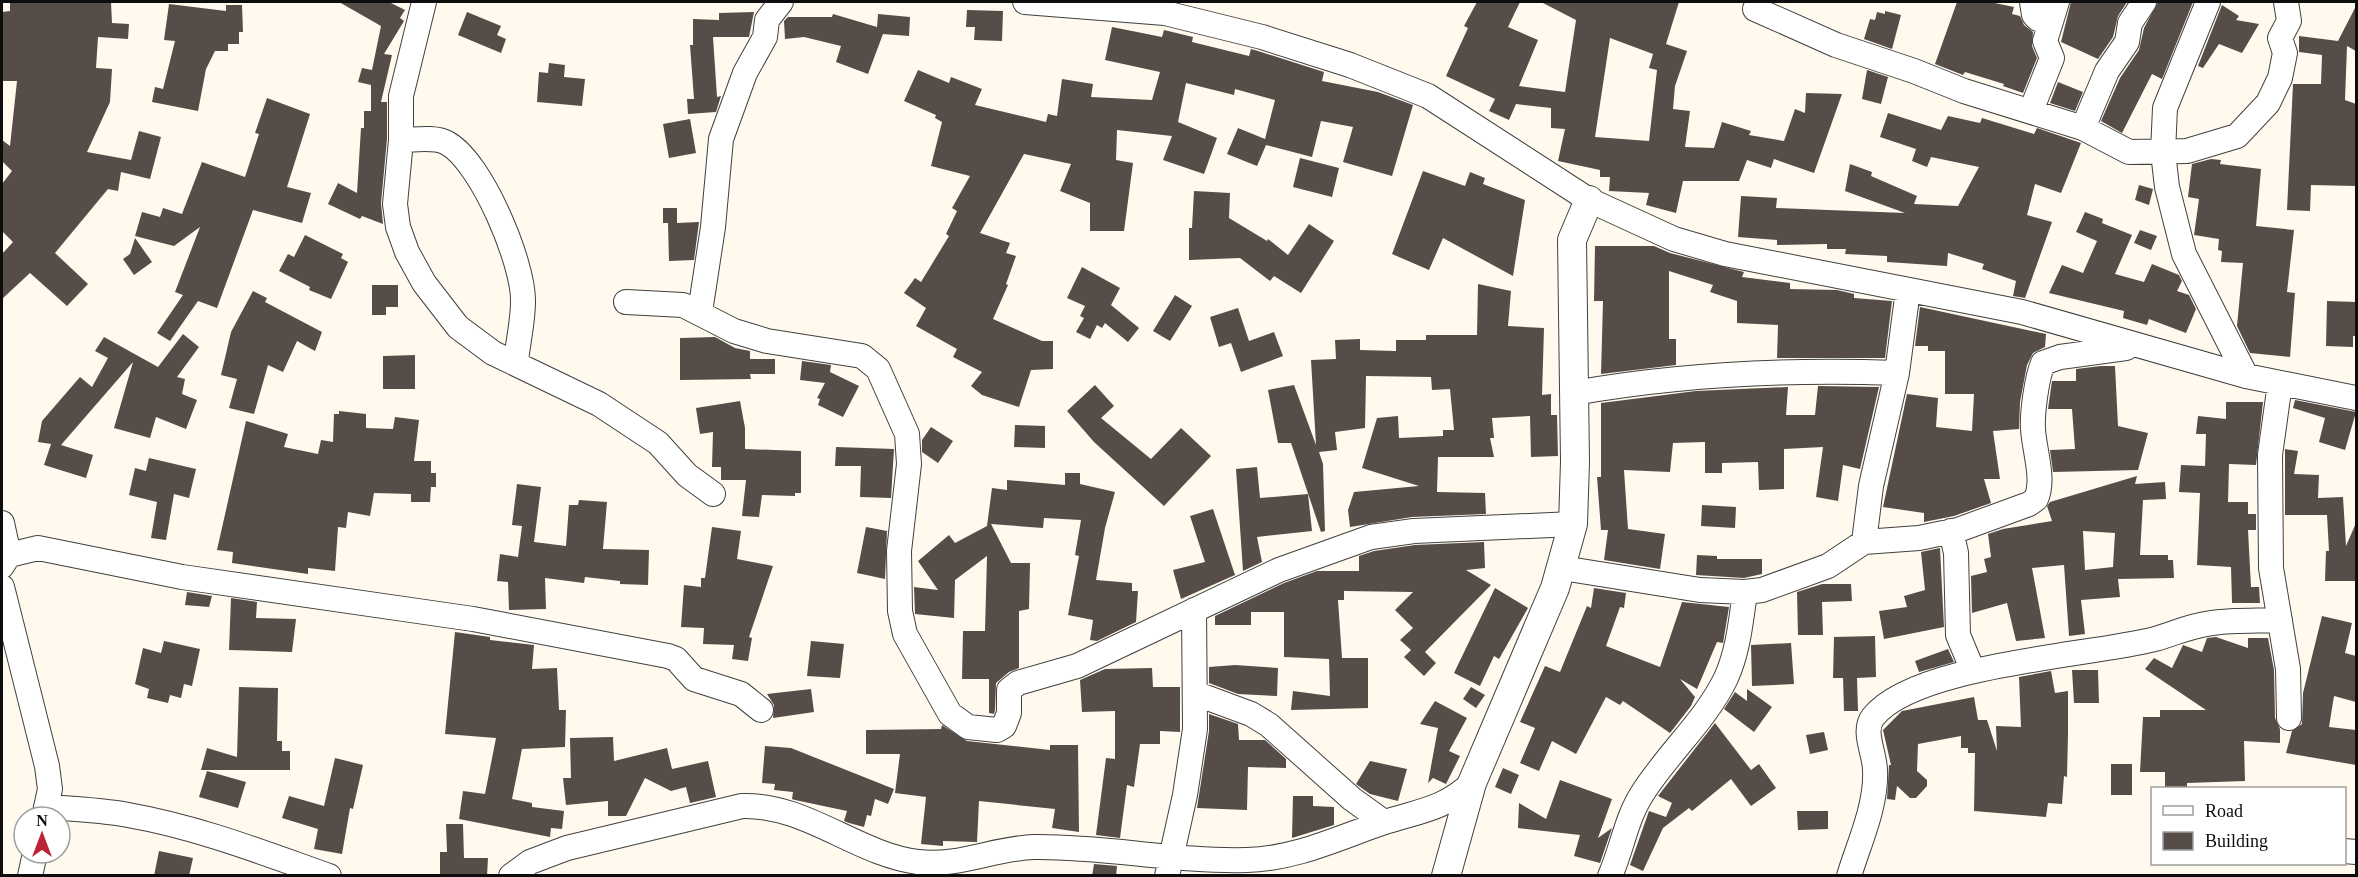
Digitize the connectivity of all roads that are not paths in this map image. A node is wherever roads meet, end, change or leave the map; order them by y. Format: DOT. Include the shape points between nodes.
graph roads {
  1 [pos="424,2"];
  2 [pos="781,2"];
  3 [pos="1025,2"];
  4 [pos="2032,2"];
  5 [pos="2144,2"];
  6 [pos="2208,2"];
  7 [pos="2286,2"];
  8 [pos="1164,7"];
  9 [pos="1755,9"];
  10 [pos="2053,11"];
  11 [pos="2031,111"];
  12 [pos="2083,128"];
  13 [pos="401,140"];
  14 [pos="2163,152"];
  15 [pos="1589,200"];
  16 [pos="1908,290"];
  17 [pos="626,302"];
  18 [pos="700,312"];
  19 [pos="2145,349"];
  20 [pos="516,361"];
  21 [pos="1897,373"];
  22 [pos="2246,376"];
  23 [pos="2280,383"];
  24 [pos="1574,393"];
  25 [pos="2356,398"];
  26 [pos="713,494"];
  27 [pos="2,523"];
  28 [pos="1573,524"];
  29 [pos="1950,531"];
  30 [pos="1864,542"];
  31 [pos="5,561"];
  32 [pos="1562,568"];
  33 [pos="2,586"];
  34 [pos="1745,592"];
  35 [pos="1194,610"];
  36 [pos="2280,620"];
  37 [pos="1972,671"];
  38 [pos="1197,694"];
  39 [pos="761,710"];
  40 [pos="2289,718"];
  41 [pos="1472,783"];
  42 [pos="47,805"];
  43 [pos="72,811"];
  44 [pos="1384,822"];
  45 [pos="1168,866"];
  46 [pos="1619,873"];
  47 [pos="329,876"];
  48 [pos="511,876"];
  49 [pos="1446,876"];
  50 [pos="1849,876"];
  1 -- 13 [label="street" via="401,96"];
  2 -- 18 [label="street" via="767,20 765,37 745,73 721,139"];
  3 -- 8 [label="street"];
  4 -- 10 [label="street" via="2038,19"];
  5 -- 12 [label="street" via="2130,22 2127,42 2107,71"];
  6 -- 14 [label="street" via="2165,108"];
  7 -- 14 [label="street" via="2289,21 2280,38 2285,54 2280,78 2268,103 2237,136 2187,151"];
  8 -- 15 [label="street" via="1350,65 1428,96"];
  9 -- 11 [label="street" via="1836,45"];
  10 -- 11 [label="street" via="2045,41 2052,58"];
  11 -- 12 [label="street"];
  12 -- 14 [label="street" via="2129,152"];
  13 -- 20 [label="street" via="395,204 407,252 424,283 458,327 493,353"];
  13 -- 20 [label="street" via="444,141 458,150 501,219 514,253 524,301"];
  14 -- 22 [label="street" via="2167,187 2184,254"];
  15 -- 16 [label="street" via="1674,239 1725,254"];
  15 -- 24 [label="street" via="1572,240"];
  16 -- 19 [label="street" via="2022,312"];
  16 -- 21 [label="street"];
  17 -- 18 [label="street" via="682,305"];
  18 -- 35 [label="street" via="734,331 767,341 862,356 878,369 907,434 909,464 899,532 902,621 916,657 950,714 968,728 997,730 1004,726 1009,690 1018,683 1077,666"];
  19 -- 22 [label="street"];
  19 -- 29 [label="street" via="2093,351 2043,363 2033,427 2040,483 2036,499"];
  20 -- 26 [label="street" via="599,404 658,443 687,475"];
  21 -- 24 [label="street" via="1734,373"];
  21 -- 30 [label="street" via="1870,486"];
  22 -- 23 [label="street"];
  23 -- 25 [label="street"];
  23 -- 36 [label="street" via="2270,455 2271,568"];
  24 -- 28 [label="street"];
  27 -- 31 [label="street"];
  28 -- 32 [label="street"];
  28 -- 35 [label="street" via="1386,533 1279,570"];
  29 -- 30 [label="street" via="1919,538"];
  29 -- 37 [label="street" via="1956,553 1958,635"];
  30 -- 34 [label="street" via="1804,577"];
  31 -- 39 [label="street" via="22,550 38,548 182,577 461,618 668,656 676,659 694,679 741,694"];
  32 -- 34 [label="street" via="1700,590"];
  32 -- 41 [label="street"];
  33 -- 42 [label="street" via="47,766 50,789"];
  34 -- 46 [label="street" via="1726,677 1641,795 1632,812"];
  35 -- 38 [label="street"];
  36 -- 37 [label="street" via="2185,627 2155,639"];
  36 -- 40 [label="street" via="2288,669"];
  37 -- 50 [label="street" via="1905,695 1873,717 1869,734 1875,771 1873,792"];
  38 -- 44 [label="street" via="1269,725 1352,800"];
  38 -- 45 [label="street" via="1191,761"];
  41 -- 44 [label="street" via="1441,806"];
  41 -- 49 [label="street"];
  43 -- 47 [label="street" via="101,810 159,821"];
  44 -- 45 [label="street" via="1292,854"];
  45 -- 48 [label="street" via="1033,847 956,862 918,862 862,845 788,812 742,806 567,848 530,862"];
}
